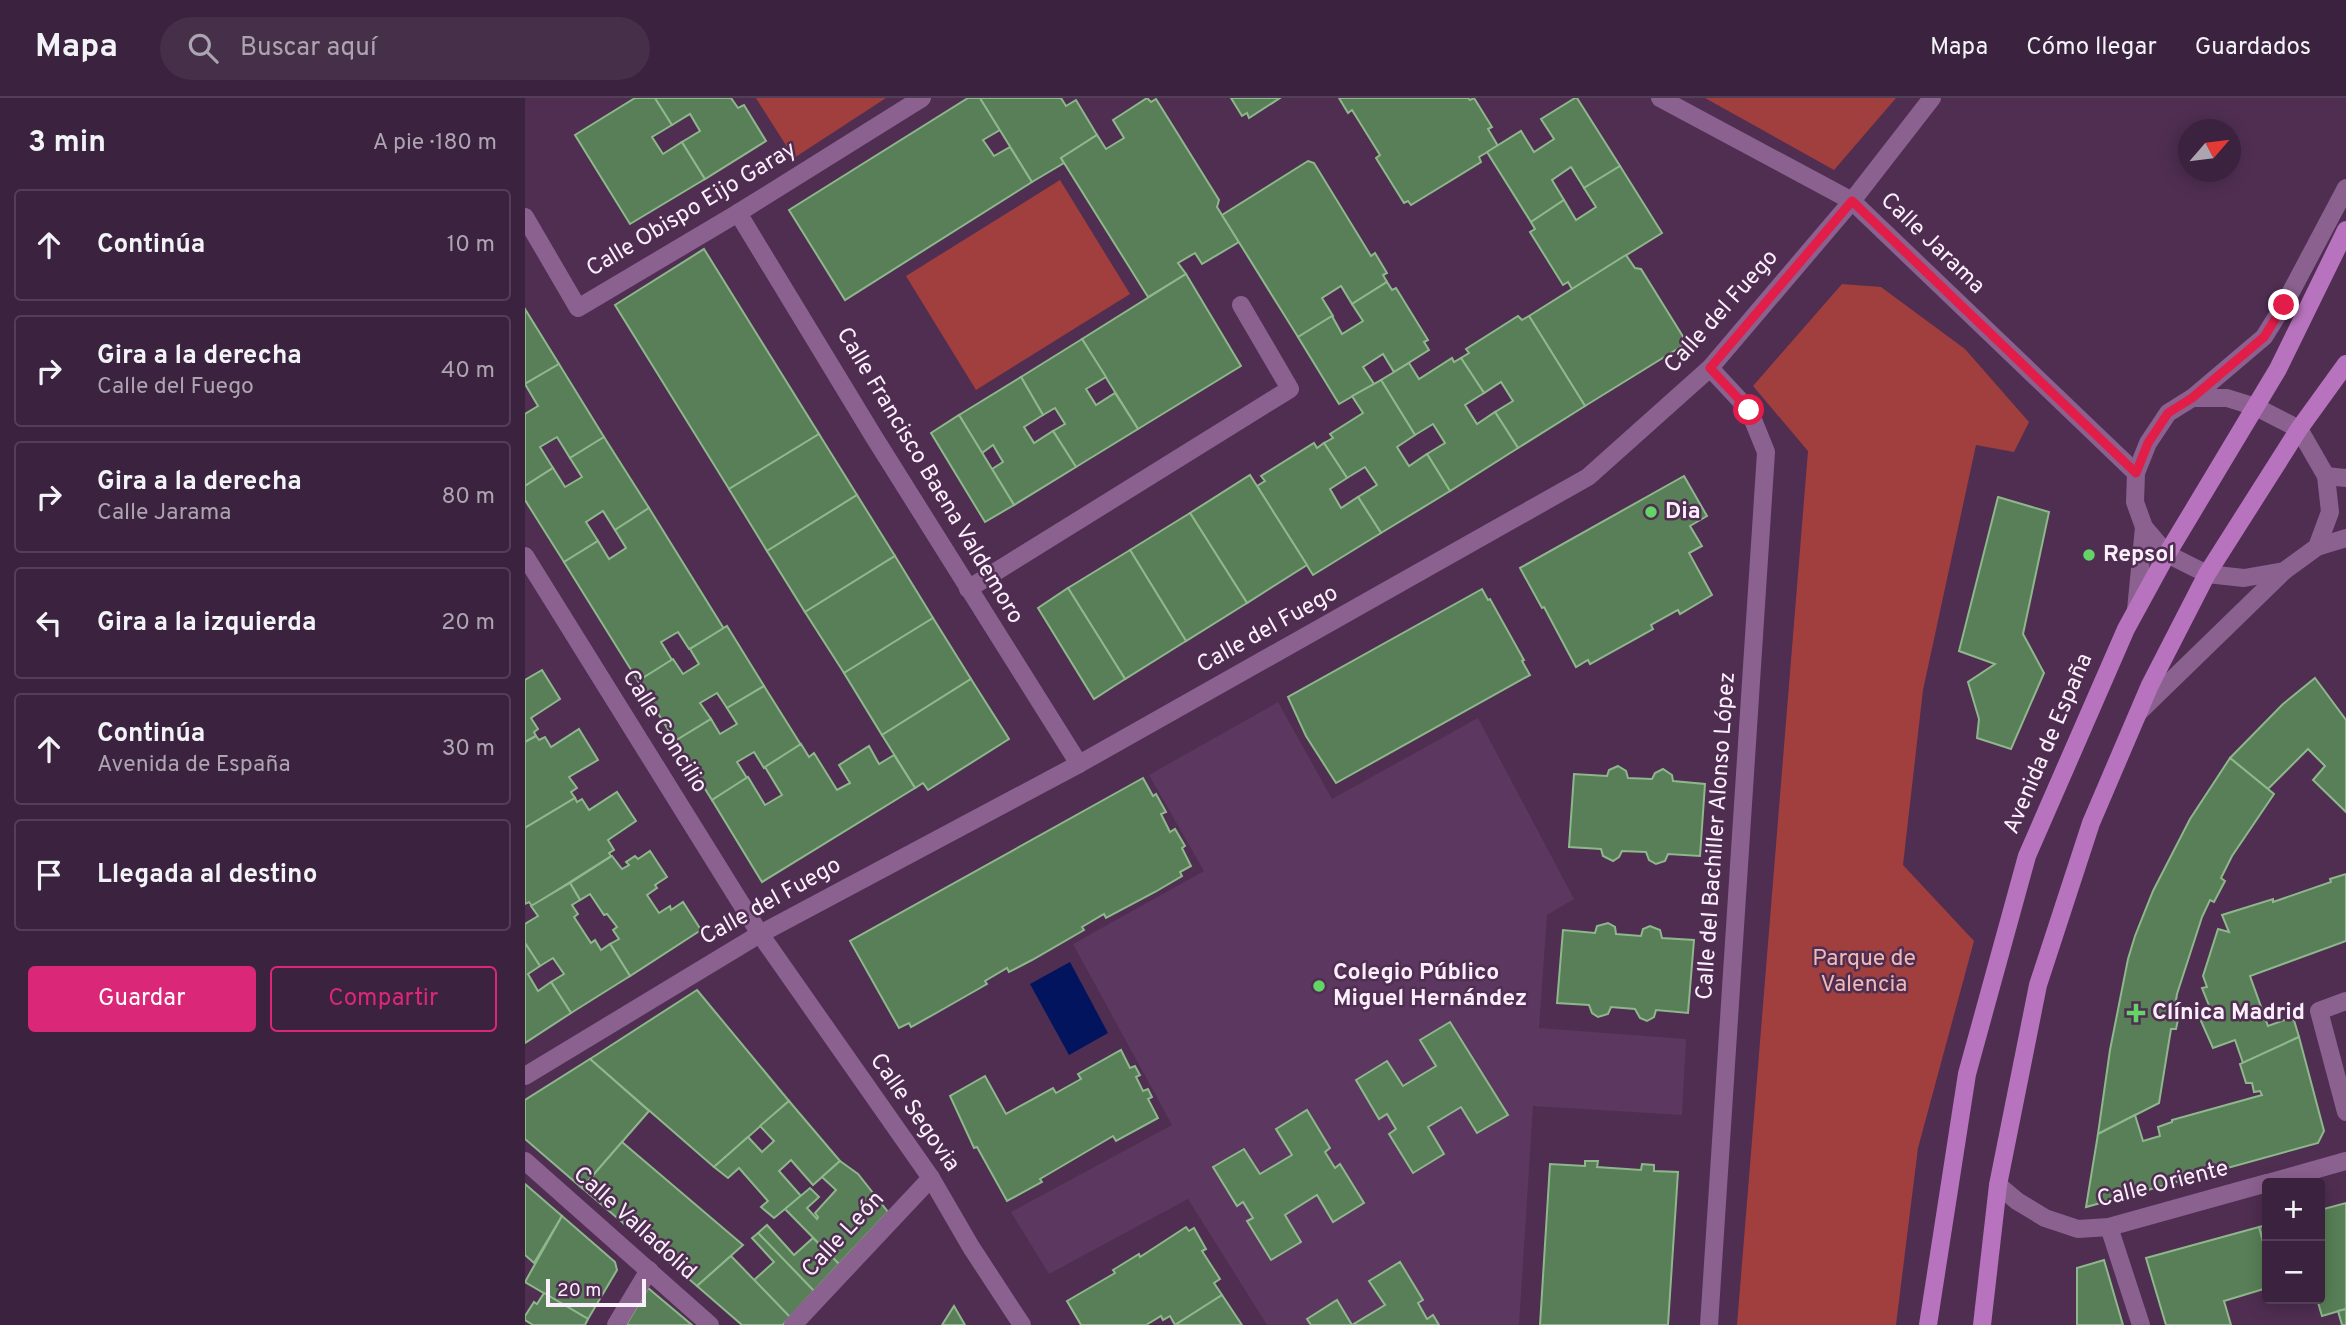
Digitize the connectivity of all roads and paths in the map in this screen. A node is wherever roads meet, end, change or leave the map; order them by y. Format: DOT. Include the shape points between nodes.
graph roads {
  1 [pos="922,98"];
  2 [pos="1660,98"];
  3 [pos="1932,98"];
  4 [pos="2346,188"];
  5 [pos="1852,201"];
  6 [pos="738,212"];
  7 [pos="525,217"];
  8 [pos="2346,230"];
  9 [pos="1241,305"];
  10 [pos="2346,364"];
  11 [pos="1710,368"];
  12 [pos="2192,398"];
  13 [pos="2256,407"];
  14 [pos="2299,429"];
  15 [pos="2136,473"];
  16 [pos="2326,476"];
  17 [pos="2346,478"];
  18 [pos="2144,527"];
  19 [pos="2346,538"];
  20 [pos="2317,547"];
  21 [pos="2168,554"];
  22 [pos="525,556"];
  23 [pos="2284,571"];
  24 [pos="2207,575"];
  25 [pos="968,589"];
  26 [pos="2136,610"];
  27 [pos="2139,712"];
  28 [pos="1079,764"];
  29 [pos="760,934"];
  30 [pos="2346,1001"];
  31 [pos="525,1076"];
  32 [pos="2346,1112"];
  33 [pos="525,1161"];
  34 [pos="2346,1161"];
  35 [pos="931,1178"];
  36 [pos="2286,1178"];
  37 [pos="1998,1185"];
  38 [pos="2262,1185"];
  39 [pos="2109,1227"];
  40 [pos="649,1269"];
  41 [pos="616,1325"];
  42 [pos="710,1325"];
  43 [pos="793,1325"];
  44 [pos="1022,1325"];
  45 [pos="1709,1325"];
  46 [pos="1928,1325"];
  47 [pos="1982,1325"];
  48 [pos="2141,1325"];
  1 -- 6 [label="street, Calle Obispo Eijo Garay"];
  2 -- 5 [label="street, Calle Jarama"];
  3 -- 5 [label="street, Calle del Fuego"];
  4 -- 12 [label="street" via="2264,337"];
  5 -- 11 [label="street, Calle del Fuego"];
  5 -- 15 [label="street, Calle Jarama"];
  6 -- 7 [label="street, Calle Obispo Eijo Garay" via="579,308"];
  6 -- 25 [label="street, Calle Francisco Baena Valdemoro"];
  8 -- 13 [label="main road, Avenida de España"];
  9 -- 25 [label="street" via="1290,388"];
  10 -- 14 [label="main road"];
  11 -- 28 [label="street, Calle del Fuego" via="1588,477"];
  11 -- 45 [label="street, Calle del Bachiller Alonso López" via="1749,410 1766,452"];
  12 -- 13 [label="street" via="2227,398"];
  12 -- 15 [label="street" via="2168,413 2148,443"];
  13 -- 14 [label="street"];
  13 -- 21 [label="main road, Avenida de España"];
  14 -- 16 [label="street"];
  14 -- 24 [label="main road"];
  15 -- 18 [label="street" via="2135,502"];
  16 -- 17 [label="street"];
  16 -- 20 [label="street" via="2330,512"];
  18 -- 21 [label="street"];
  18 -- 26 [label="street"];
  19 -- 20 [label="street"];
  20 -- 23 [label="street"];
  21 -- 24 [label="street"];
  21 -- 26 [label="main road, Avenida de España"];
  22 -- 29 [label="street, Calle Concilio"];
  23 -- 24 [label="street" via="2244,578"];
  23 -- 27 [label="street"];
  24 -- 27 [label="main road"];
  25 -- 28 [label="street, Calle Francisco Baena Valdemoro"];
  26 -- 46 [label="main road, Avenida de España" via="2027,856 1967,1074"];
  27 -- 37 [label="main road" via="2091,823 2038,985"];
  28 -- 29 [label="street, Calle del Fuego"];
  29 -- 31 [label="street, Calle del Fuego"];
  29 -- 35 [label="street, Calle Segovia"];
  30 -- 32 [label="street" via="2319,1011"];
  33 -- 40 [label="street, Calle Valladolid"];
  34 -- 36 [label="street, Calle Oriente"];
  35 -- 43 [label="street, Calle León"];
  35 -- 44 [label="street, Calle Segovia"];
  37 -- 39 [label="street, Calle Oriente" via="2045,1218 2078,1229"];
  37 -- 47 [label="main road"];
  38 -- 39 [label="street, Calle Oriente"];
  39 -- 48 [label="street"];
  40 -- 41 [label="street"];
  40 -- 42 [label="street, Calle Valladolid"];
}
